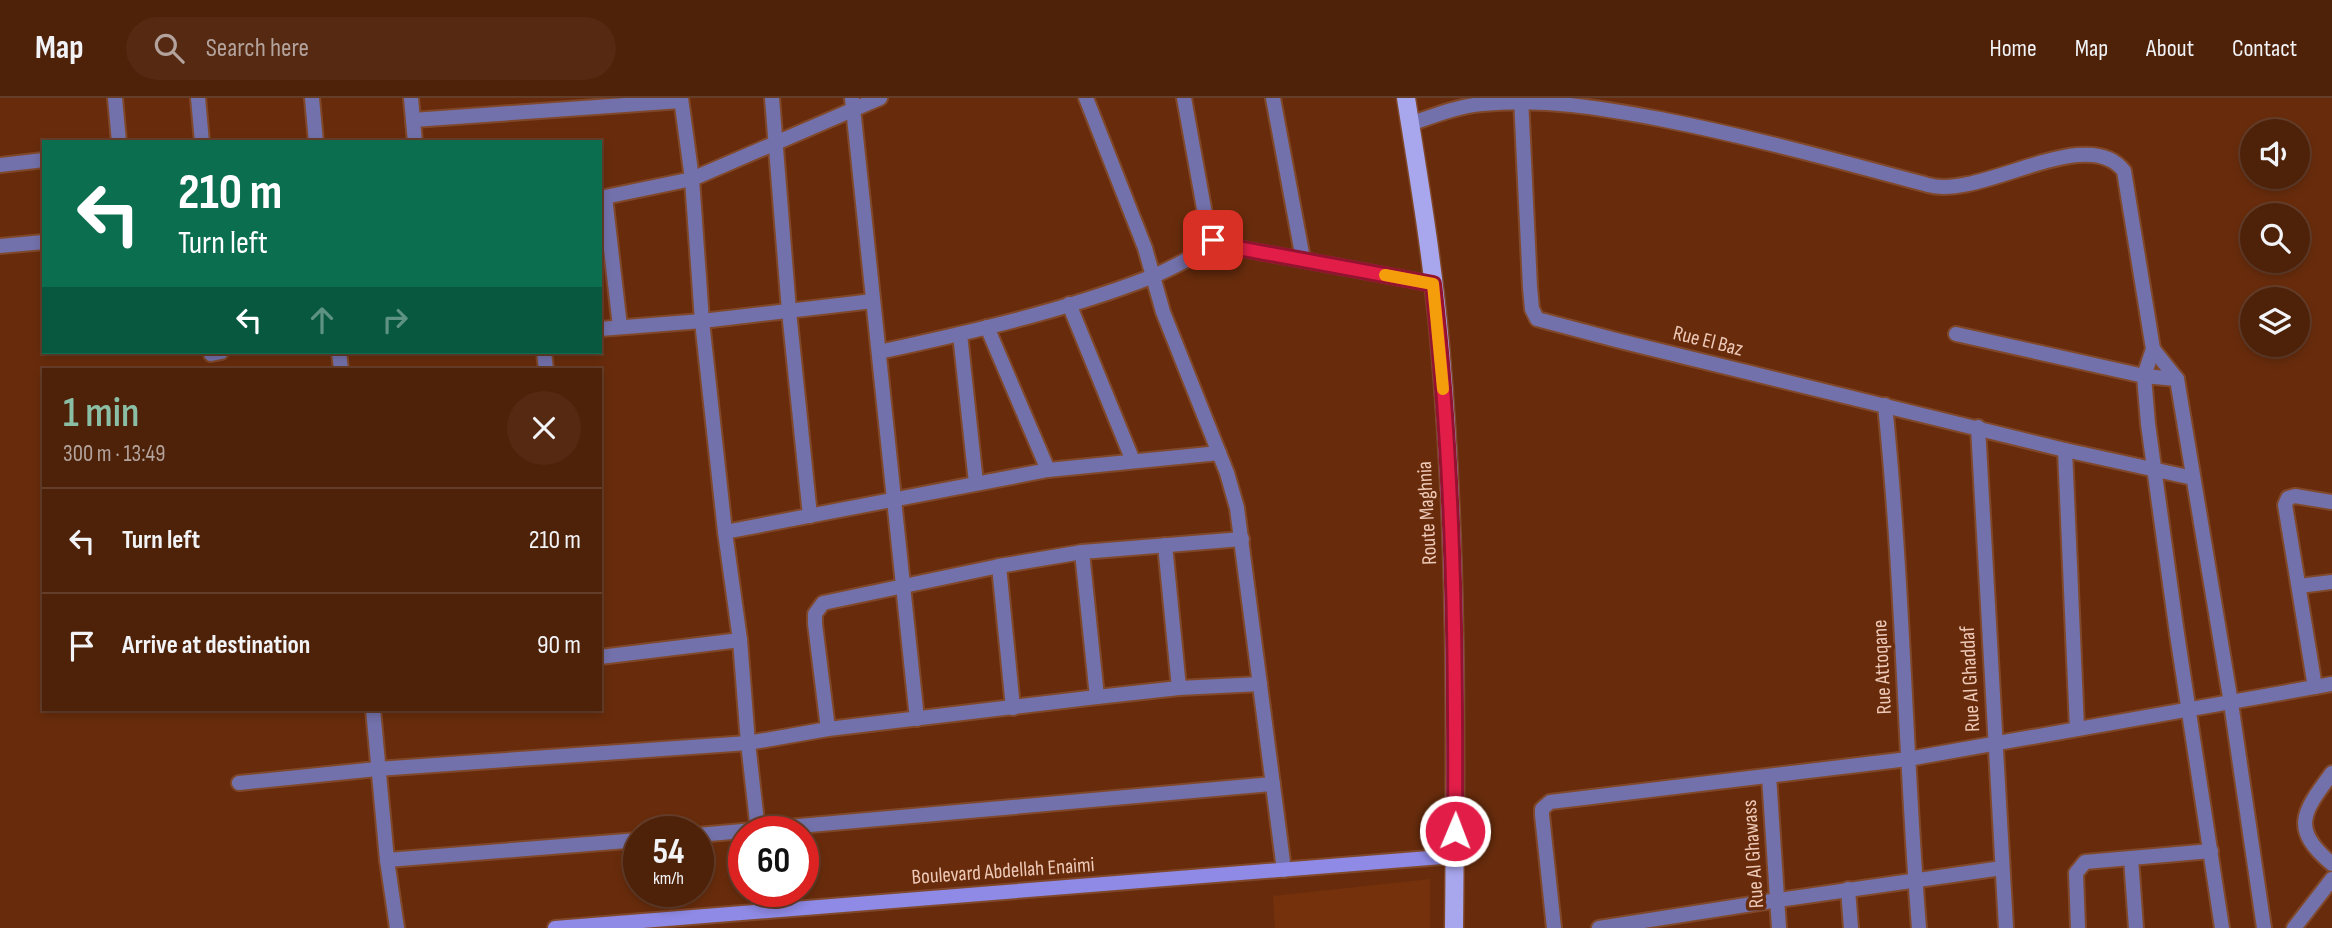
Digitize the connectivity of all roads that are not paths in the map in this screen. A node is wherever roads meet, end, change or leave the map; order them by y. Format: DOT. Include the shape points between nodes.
graph roads {
  1 [pos="115,98"];
  2 [pos="198,98"];
  3 [pos="312,98"];
  4 [pos="411,98"];
  5 [pos="772,98"];
  6 [pos="880,98"];
  7 [pos="1086,98"];
  8 [pos="1184,98"];
  9 [pos="1273,98"];
  10 [pos="1406,98"];
  11 [pos="681,100"];
  12 [pos="1521,100"];
  13 [pos="852,104"];
  14 [pos="413,120"];
  15 [pos="1410,124"];
  16 [pos="118,140"];
  17 [pos="202,140"];
  18 [pos="316,140"];
  19 [pos="415,140"];
  20 [pos="776,144"];
  21 [pos="42,160"];
  22 [pos="0,165"];
  23 [pos="692,179"];
  24 [pos="603,197"];
  25 [pos="42,242"];
  26 [pos="1218,243"];
  27 [pos="0,246"];
  28 [pos="1303,259"];
  29 [pos="1153,276"];
  30 [pos="1433,284"];
  31 [pos="873,302"];
  32 [pos="1069,304"];
  33 [pos="789,311"];
  34 [pos="702,321"];
  35 [pos="620,327"];
  36 [pos="987,327"];
  37 [pos="602,329"];
  38 [pos="960,334"];
  39 [pos="1956,334"];
  40 [pos="2153,349"];
  41 [pos="879,352"];
  42 [pos="2144,376"];
  43 [pos="2177,379"];
  44 [pos="1885,405"];
  45 [pos="1978,427"];
  46 [pos="2064,450"];
  47 [pos="1219,453"];
  48 [pos="1133,461"];
  49 [pos="1048,470"];
  50 [pos="2154,471"];
  51 [pos="2193,478"];
  52 [pos="976,483"];
  53 [pos="892,499"];
  54 [pos="2332,502"];
  55 [pos="810,516"];
  56 [pos="725,532"];
  57 [pos="1242,539"];
  58 [pos="1165,545"];
  59 [pos="1082,552"];
  60 [pos="999,566"];
  61 [pos="2332,582"];
  62 [pos="903,586"];
  63 [pos="2299,586"];
  64 [pos="740,640"];
  65 [pos="602,657"];
  66 [pos="1260,684"];
  67 [pos="2332,684"];
  68 [pos="2315,687"];
  69 [pos="1179,688"];
  70 [pos="1097,697"];
  71 [pos="2231,703"];
  72 [pos="1013,708"];
  73 [pos="2189,710"];
  74 [pos="373,711"];
  75 [pos="917,719"];
  76 [pos="828,729"];
  77 [pos="2077,729"];
  78 [pos="748,743"];
  79 [pos="1995,745"];
  80 [pos="1908,759"];
  81 [pos="377,768"];
  82 [pos="2332,773"];
  83 [pos="1769,776"];
  84 [pos="239,783"];
  85 [pos="1273,784"];
  86 [pos="756,816"];
  87 [pos="819,825"];
  88 [pos="623,841"];
  89 [pos="2211,851"];
  90 [pos="1454,856"];
  91 [pos="2131,858"];
  92 [pos="387,860"];
  93 [pos="2332,864"];
  94 [pos="2002,868"];
  95 [pos="1284,870"];
  96 [pos="2332,878"];
  97 [pos="1916,880"];
  98 [pos="1848,889"];
  99 [pos="1777,900"];
  100 [pos="764,907"];
  101 [pos="764,910"];
  102 [pos="397,928"];
  103 [pos="555,928"];
  104 [pos="1454,928"];
  105 [pos="1553,928"];
  106 [pos="1599,928"];
  107 [pos="1779,928"];
  108 [pos="1851,928"];
  109 [pos="1919,928"];
  110 [pos="2006,928"];
  111 [pos="2078,928"];
  112 [pos="2136,928"];
  113 [pos="2222,928"];
  114 [pos="2264,928"];
  115 [pos="2294,928"];
  1 -- 16 [label="street"];
  2 -- 17 [label="street"];
  3 -- 18 [label="street"];
  4 -- 14 [label="street"];
  5 -- 20 [label="street"];
  6 -- 13 [label="street"];
  7 -- 29 [label="street"];
  8 -- 26 [label="street" via="1207,225"];
  9 -- 28 [label="street"];
  10 -- 15 [label="main road, Route Maghnia"];
  11 -- 14 [label="street"];
  11 -- 23 [label="street"];
  12 -- 15 [label="street" via="1478,104"];
  12 -- 40 [label="street" via="1585,105 1707,128 1934,187 1975,183 2055,158 2107,156 2124,171"];
  12 -- 44 [label="street, Rue El Baz" via="1530,288 1537,319"];
  13 -- 20 [label="street"];
  13 -- 31 [label="street"];
  14 -- 19 [label="street"];
  15 -- 30 [label="main road, Route Maghnia"];
  20 -- 23 [label="street"];
  20 -- 33 [label="street"];
  21 -- 22 [label="street"];
  23 -- 24 [label="street"];
  23 -- 34 [label="street"];
  24 -- 35 [label="street"];
  25 -- 27 [label="street"];
  26 -- 28 [label="street"];
  26 -- 29 [label="street"];
  28 -- 30 [label="street"];
  29 -- 32 [label="street"];
  29 -- 47 [label="street"];
  30 -- 90 [label="main road, Route Maghnia" via="1456,650"];
  31 -- 33 [label="street"];
  31 -- 41 [label="street"];
  32 -- 36 [label="street"];
  32 -- 48 [label="street"];
  33 -- 34 [label="street"];
  33 -- 55 [label="street"];
  34 -- 35 [label="street"];
  34 -- 56 [label="street"];
  35 -- 37 [label="street"];
  36 -- 38 [label="street"];
  36 -- 49 [label="street"];
  38 -- 41 [label="street"];
  38 -- 52 [label="street"];
  39 -- 42 [label="street"];
  40 -- 42 [label="street"];
  40 -- 43 [label="street"];
  41 -- 53 [label="street"];
  42 -- 43 [label="street"];
  42 -- 50 [label="street"];
  43 -- 51 [label="street"];
  44 -- 45 [label="street, Rue El Baz"];
  44 -- 80 [label="street, Rue Attoqane" via="1895,494"];
  45 -- 46 [label="street, Rue El Baz"];
  45 -- 79 [label="street, Rue Al Ghaddaf"];
  46 -- 50 [label="street, Rue El Baz"];
  46 -- 77 [label="street"];
  47 -- 48 [label="street"];
  47 -- 57 [label="street"];
  48 -- 49 [label="street"];
  49 -- 52 [label="street"];
  50 -- 51 [label="street, Rue El Baz"];
  50 -- 73 [label="street"];
  51 -- 71 [label="street"];
  52 -- 53 [label="street"];
  53 -- 55 [label="street"];
  53 -- 62 [label="street"];
  54 -- 63 [label="street" via="2295,496 2286,500"];
  55 -- 56 [label="street"];
  56 -- 64 [label="street"];
  57 -- 58 [label="street"];
  57 -- 66 [label="street"];
  58 -- 59 [label="street"];
  58 -- 69 [label="street"];
  59 -- 60 [label="street"];
  59 -- 70 [label="street"];
  60 -- 62 [label="street"];
  60 -- 72 [label="street"];
  61 -- 63 [label="street"];
  62 -- 75 [label="street"];
  62 -- 76 [label="street" via="818,607 815,624"];
  63 -- 68 [label="street"];
  64 -- 65 [label="street"];
  64 -- 78 [label="street"];
  66 -- 69 [label="street"];
  66 -- 85 [label="street"];
  67 -- 68 [label="street"];
  68 -- 71 [label="street"];
  69 -- 70 [label="street"];
  70 -- 72 [label="street"];
  71 -- 73 [label="street"];
  71 -- 114 [label="street"];
  72 -- 75 [label="street"];
  73 -- 77 [label="street"];
  73 -- 89 [label="street"];
  74 -- 81 [label="street"];
  75 -- 76 [label="street"];
  76 -- 78 [label="street"];
  77 -- 79 [label="street"];
  78 -- 81 [label="street"];
  78 -- 86 [label="street"];
  79 -- 80 [label="street"];
  79 -- 94 [label="street, Rue Al Ghaddaf"];
  80 -- 83 [label="street"];
  80 -- 97 [label="street, Rue Attoqane"];
  81 -- 84 [label="street"];
  81 -- 92 [label="street"];
  82 -- 93 [label="street" via="2306,814 2309,842"];
  83 -- 99 [label="street, Rue Al Ghawass"];
  83 -- 105 [label="street" via="1555,800 1545,805 1542,815"];
  85 -- 87 [label="street"];
  85 -- 95 [label="street"];
  88 -- 92 [label="street"];
  89 -- 91 [label="street"];
  89 -- 113 [label="street"];
  90 -- 95 [label="street, Boulevard Abdellah Enaimi"];
  90 -- 104 [label="main road, Route Maghnia"];
  91 -- 111 [label="street" via="2081,865 2076,873"];
  91 -- 112 [label="street"];
  92 -- 102 [label="street"];
  94 -- 97 [label="street"];
  94 -- 110 [label="street, Rue Al Ghaddaf"];
  95 -- 101 [label="street, Boulevard Abdellah Enaimi"];
  96 -- 115 [label="street"];
  97 -- 98 [label="street"];
  97 -- 109 [label="street, Rue Attoqane"];
  98 -- 99 [label="street"];
  98 -- 108 [label="street"];
  99 -- 106 [label="street"];
  99 -- 107 [label="street, Rue Al Ghawass"];
  100 -- 101 [label="street"];
  101 -- 103 [label="street, Boulevard Abdellah Enaimi"];
}
